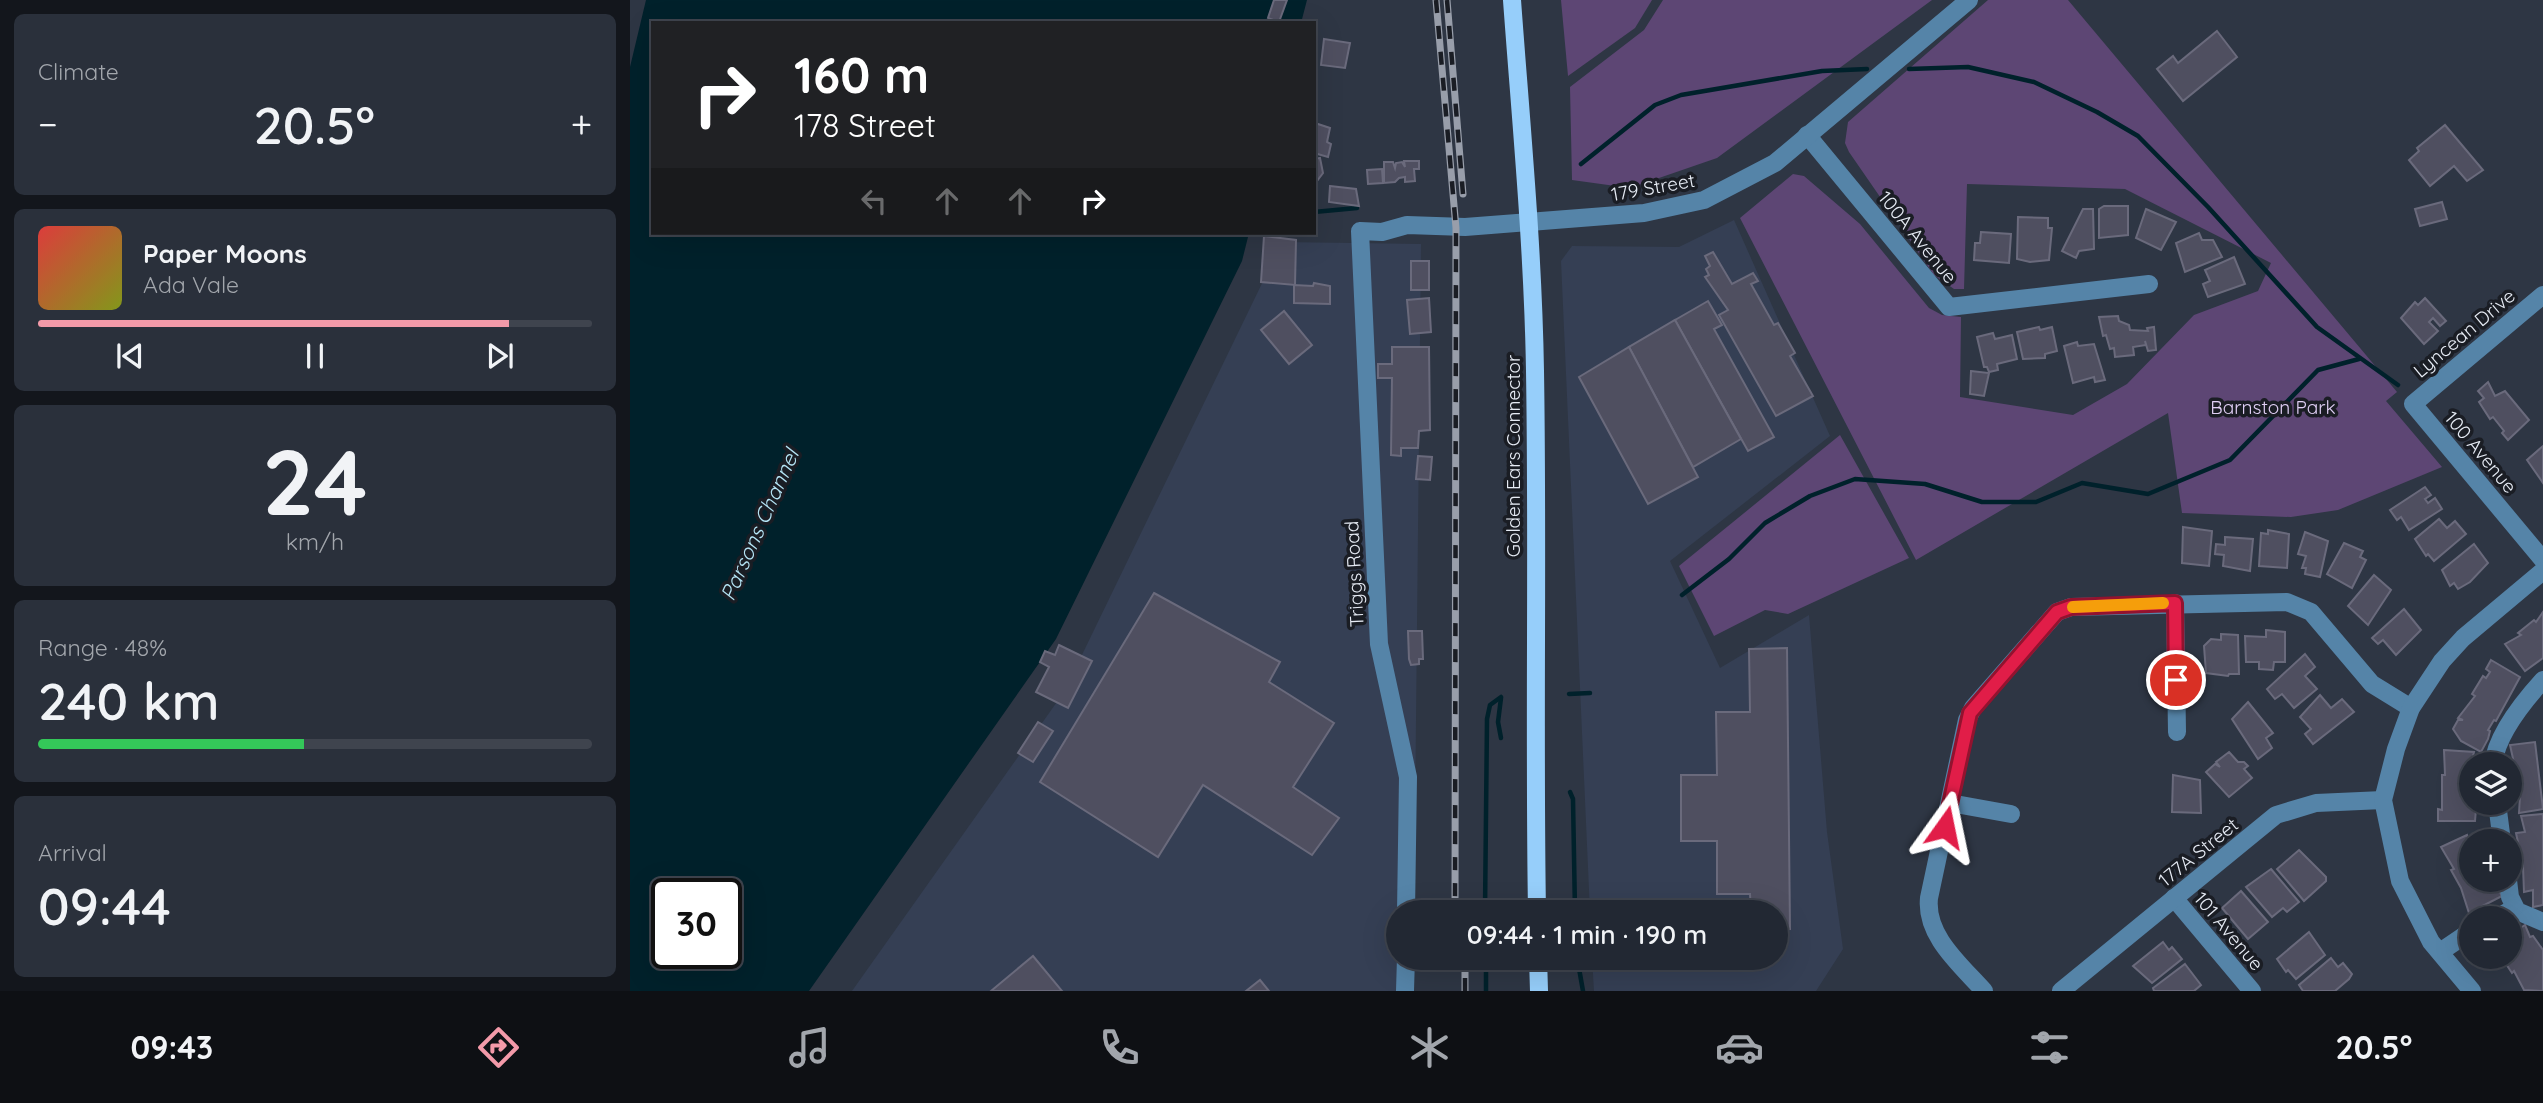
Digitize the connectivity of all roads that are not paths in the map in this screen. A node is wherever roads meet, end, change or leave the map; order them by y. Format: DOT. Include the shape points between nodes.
graph roads {
  1 [pos="1512,0"];
  2 [pos="1969,0"];
  3 [pos="1808,135"];
  4 [pos="1530,222"];
  5 [pos="1360,231"];
  6 [pos="2149,284"];
  7 [pos="2543,295"];
  8 [pos="2413,404"];
  9 [pos="2543,560"];
  10 [pos="2543,571"];
  11 [pos="2175,603"];
  12 [pos="2543,680"];
  13 [pos="2411,708"];
  14 [pos="2177,732"];
  15 [pos="2496,752"];
  16 [pos="2383,800"];
  17 [pos="1950,803"];
  18 [pos="2011,814"];
  19 [pos="2174,898"];
  20 [pos="1406,900"];
  21 [pos="1537,900"];
  22 [pos="2522,915"];
  23 [pos="2543,922"];
  24 [pos="2459,939"];
  25 [pos="2440,952"];
  26 [pos="1406,970"];
  27 [pos="1538,970"];
  28 [pos="1405,991"];
  29 [pos="1539,991"];
  30 [pos="1984,991"];
  31 [pos="2061,991"];
  32 [pos="2252,991"];
  33 [pos="2472,991"];
  1 -- 4 [label="main road, Golden Ears Connector"];
  2 -- 3 [label="street, 179 Street"];
  3 -- 4 [label="street, 179 Street" via="1775,163 1704,200 1644,213"];
  3 -- 6 [label="street, 100A Avenue" via="1949,307"];
  4 -- 5 [label="street, 179 Street" via="1456,228 1407,225 1382,232"];
  4 -- 21 [label="main road, Golden Ears Connector" via="1535,370"];
  5 -- 20 [label="street, Triggs Road" via="1379,644 1408,777"];
  7 -- 8 [label="street, Lyncean Drive"];
  8 -- 9 [label="street, 100 Avenue"];
  10 -- 13 [label="street" via="2463,638"];
  11 -- 13 [label="street" via="2287,601 2311,612 2372,684"];
  11 -- 14 [label="street"];
  11 -- 17 [label="street" via="2071,607 2050,617 1970,713"];
  12 -- 15 [label="street"];
  13 -- 16 [label="street"];
  16 -- 19 [label="street, 177A Street" via="2316,803 2276,815"];
  16 -- 25 [label="street" via="2400,881"];
  17 -- 18 [label="street"];
  17 -- 30 [label="street" via="1929,915 1942,942"];
  19 -- 31 [label="street, 177A Street"];
  19 -- 32 [label="street, 101 Avenue"];
  22 -- 23 [label="street"];
  24 -- 25 [label="street"];
  25 -- 33 [label="street"];
  26 -- 28 [label="street"];
  27 -- 29 [label="main road"];
}
